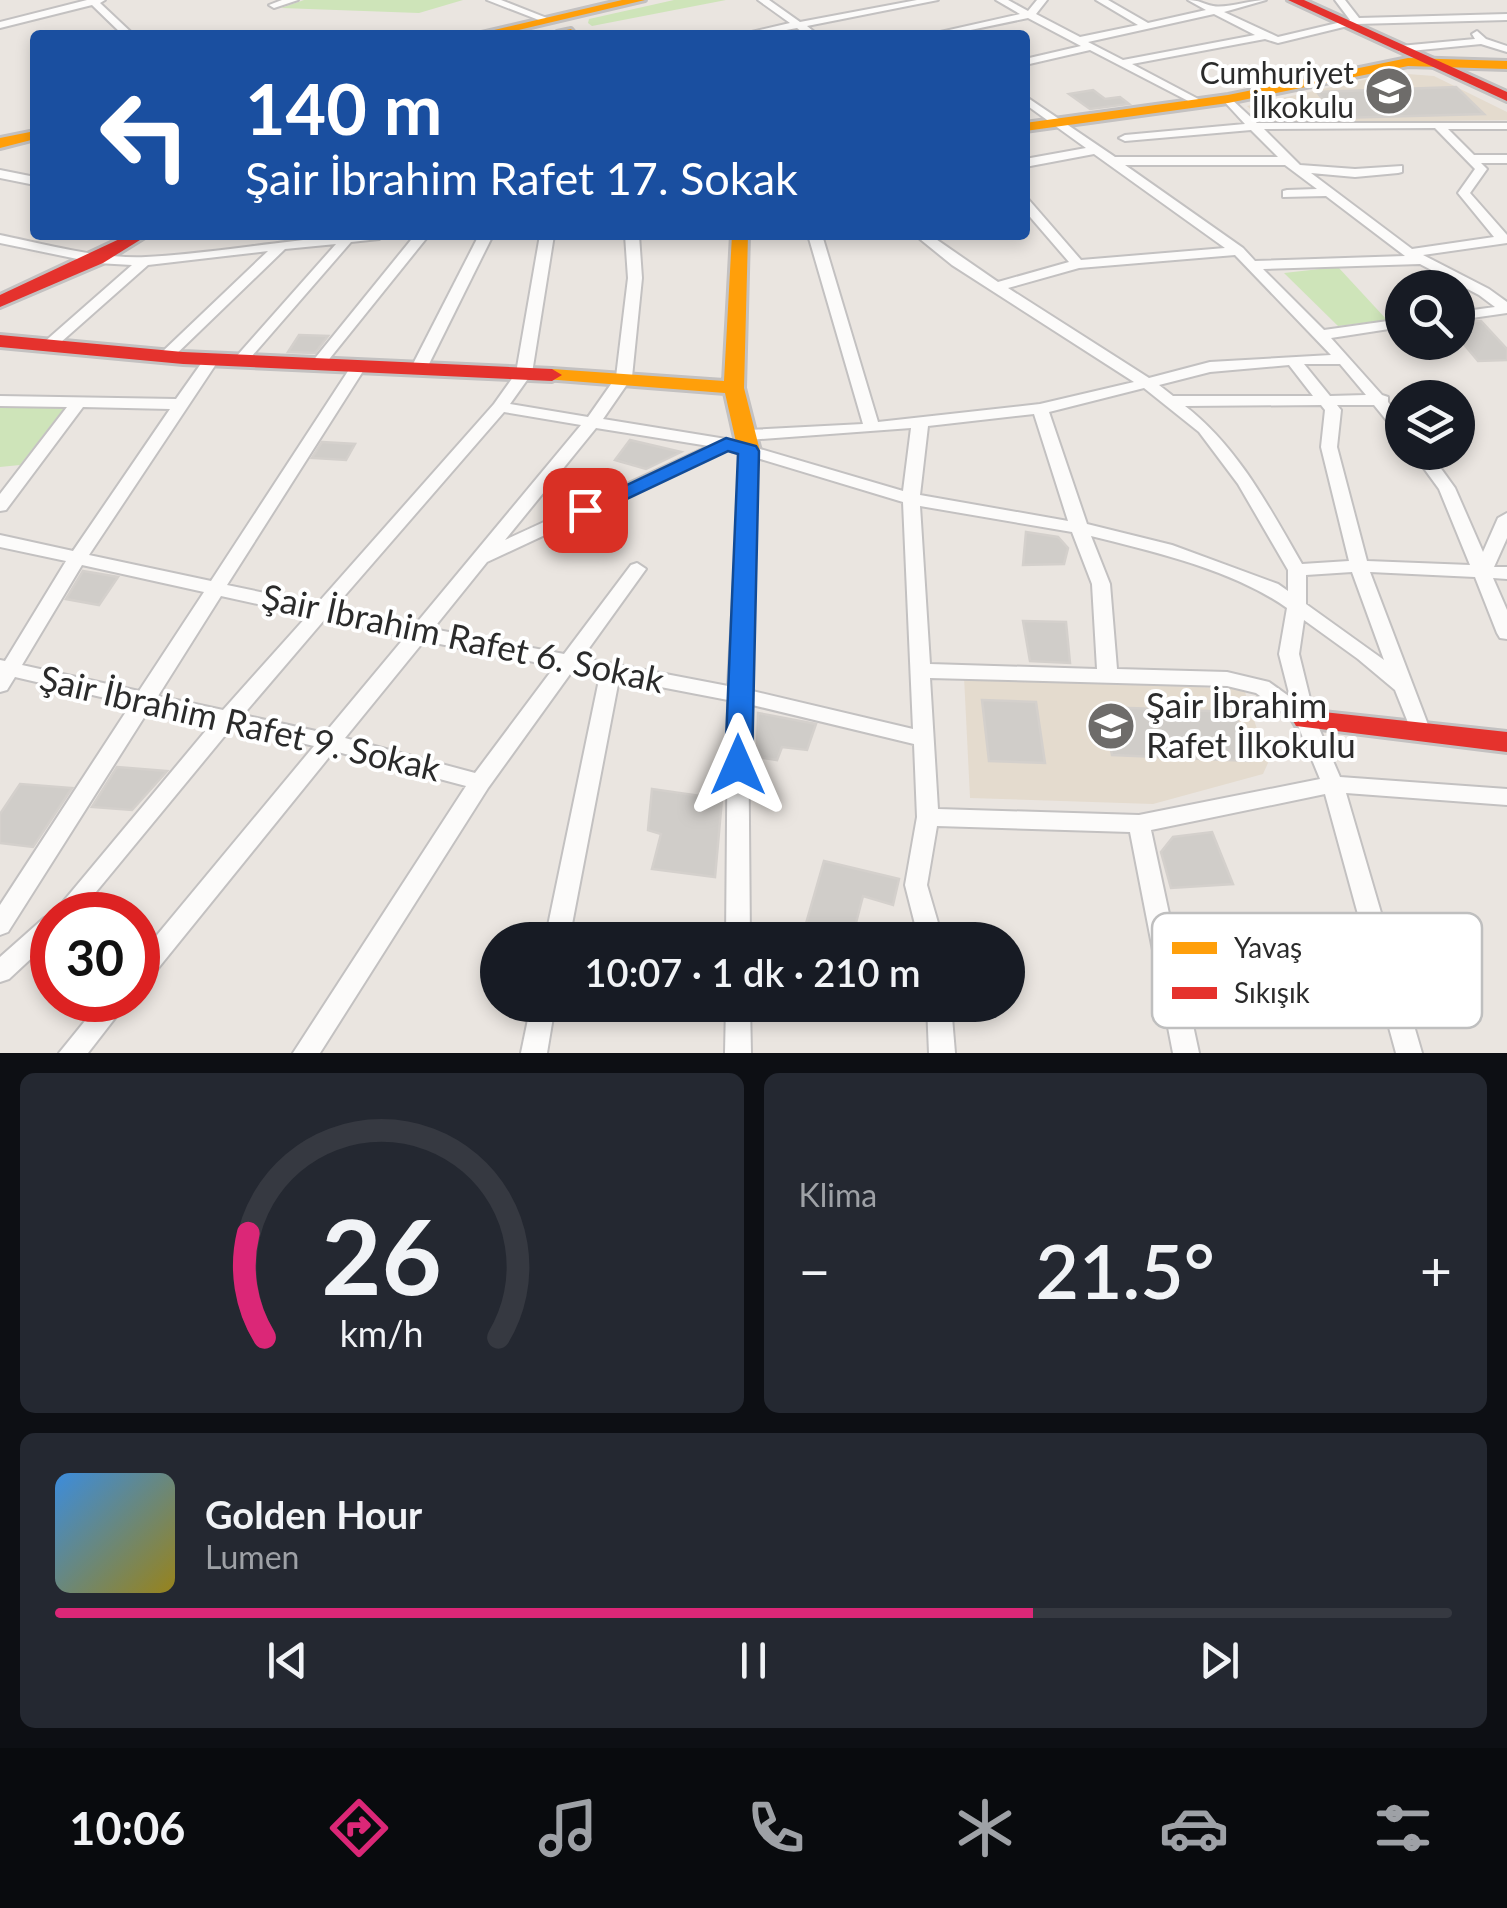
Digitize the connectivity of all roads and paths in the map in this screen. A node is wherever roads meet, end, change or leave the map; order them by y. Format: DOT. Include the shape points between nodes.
graph roads {
  1 [pos="95,0"];
  2 [pos="293,0"];
  3 [pos="492,0"];
  4 [pos="639,0"];
  5 [pos="763,0"];
  6 [pos="933,0"];
  7 [pos="1001,0"];
  8 [pos="1042,0"];
  9 [pos="1101,0"];
  10 [pos="1193,0"];
  11 [pos="1261,0"];
  12 [pos="1294,0"];
  13 [pos="1340,0"];
  14 [pos="274,4"];
  15 [pos="1215,10"];
  16 [pos="1468,13"];
  17 [pos="1030,16"];
  18 [pos="1507,17"];
  19 [pos="1353,23"];
  20 [pos="0,25"];
  21 [pos="799,25"];
  22 [pos="1147,26"];
  23 [pos="124,30"];
  24 [pos="561,30"];
  25 [pos="565,30"];
  26 [pos="772,30"];
  27 [pos="806,30"];
  28 [pos="958,30"];
  29 [pos="1265,36"];
  30 [pos="1482,41"];
  31 [pos="1086,44"];
  32 [pos="1400,49"];
  33 [pos="1507,49"];
  34 [pos="1030,61"];
  35 [pos="1122,62"];
  36 [pos="1430,64"];
  37 [pos="1507,65"];
  38 [pos="1507,97"];
  39 [pos="1228,98"];
  40 [pos="1030,103"];
  41 [pos="1198,103"];
  42 [pos="1507,107"];
  43 [pos="1054,123"];
  44 [pos="1438,125"];
  45 [pos="1030,126"];
  46 [pos="1256,126"];
  47 [pos="1507,126"];
  48 [pos="30,137"];
  49 [pos="1126,138"];
  50 [pos="0,143"];
  51 [pos="1096,150"];
  52 [pos="1470,159"];
  53 [pos="1507,159"];
  54 [pos="1109,161"];
  55 [pos="1030,162"];
  56 [pos="1294,164"];
  57 [pos="1398,169"];
  58 [pos="2,176"];
  59 [pos="30,180"];
  60 [pos="1329,192"];
  61 [pos="1287,194"];
  62 [pos="1030,209"];
  63 [pos="0,239"];
  64 [pos="1505,239"];
  65 [pos="131,240"];
  66 [pos="339,240"];
  67 [pos="346,240"];
  68 [pos="418,240"];
  69 [pos="483,240"];
  70 [pos="546,240"];
  71 [pos="632,240"];
  72 [pos="740,240"];
  73 [pos="817,240"];
  74 [pos="929,240"];
  75 [pos="279,248"];
  76 [pos="1238,250"];
  77 [pos="1416,256"];
  78 [pos="97,259"];
  79 [pos="144,261"];
  80 [pos="1078,264"];
  81 [pos="1252,265"];
  82 [pos="1507,287"];
  83 [pos="997,288"];
  84 [pos="1484,292"];
  85 [pos="0,302"];
  86 [pos="1507,309"];
  87 [pos="1475,314"];
  88 [pos="1385,326"];
  89 [pos="1321,335"];
  90 [pos="0,341"];
  91 [pos="47,347"];
  92 [pos="164,357"];
  93 [pos="1344,358"];
  94 [pos="1293,360"];
  95 [pos="210,361"];
  96 [pos="240,361"];
  97 [pos="317,366"];
  98 [pos="357,368"];
  99 [pos="419,368"];
  100 [pos="524,372"];
  101 [pos="624,377"];
  102 [pos="1147,383"];
  103 [pos="734,388"];
  104 [pos="1169,400"];
  105 [pos="1382,400"];
  106 [pos="0,401"];
  107 [pos="78,402"];
  108 [pos="1326,402"];
  109 [pos="177,404"];
  110 [pos="1385,404"];
  111 [pos="500,407"];
  112 [pos="1040,409"];
  113 [pos="594,420"];
  114 [pos="920,423"];
  115 [pos="872,428"];
  116 [pos="741,443"];
  117 [pos="1434,470"];
  118 [pos="911,498"];
  119 [pos="0,506"];
  120 [pos="1507,518"];
  121 [pos="1078,528"];
  122 [pos="0,541"];
  123 [pos="78,557"];
  124 [pos="479,560"];
  125 [pos="1359,566"];
  126 [pos="637,569"];
  127 [pos="1297,570"];
  128 [pos="1483,571"];
  129 [pos="1507,572"];
  130 [pos="216,588"];
  131 [pos="1297,606"];
  132 [pos="323,612"];
  133 [pos="418,633"];
  134 [pos="1507,634"];
  135 [pos="570,663"];
  136 [pos="921,671"];
  137 [pos="612,672"];
  138 [pos="3,674"];
  139 [pos="1107,674"];
  140 [pos="1400,686"];
  141 [pos="738,695"];
  142 [pos="142,701"];
  143 [pos="228,718"];
  144 [pos="1305,719"];
  145 [pos="1420,730"];
  146 [pos="925,739"];
  147 [pos="331,742"];
  148 [pos="1507,742"];
  149 [pos="480,782"];
  150 [pos="1333,784"];
  151 [pos="1507,797"];
  152 [pos="928,817"];
  153 [pos="1139,824"];
  154 [pos="82,892"];
  155 [pos="1157,913"];
  156 [pos="1369,913"];
  157 [pos="561,922"];
  158 [pos="738,922"];
  159 [pos="926,922"];
  160 [pos="0,926"];
  161 [pos="30,945"];
  162 [pos="160,948"];
  163 [pos="0,972"];
  164 [pos="98,1022"];
  165 [pos="540,1022"];
  166 [pos="738,1022"];
  167 [pos="940,1022"];
  168 [pos="1181,1028"];
  169 [pos="1402,1028"];
  170 [pos="72,1053"];
  171 [pos="306,1053"];
  172 [pos="534,1053"];
  173 [pos="738,1053"];
  174 [pos="942,1053"];
  175 [pos="1186,1053"];
  176 [pos="1409,1053"];
  1 -- 20 [label="street"];
  1 -- 23 [label="street"];
  2 -- 14 [label="street"];
  3 -- 24 [label="street"];
  4 -- 25 [label="street"];
  5 -- 21 [label="street"];
  6 -- 21 [label="street"];
  7 -- 17 [label="street"];
  8 -- 17 [label="street"];
  9 -- 22 [label="street"];
  10 -- 15 [label="street"];
  11 -- 15 [label="street"];
  12 -- 19 [label="street"];
  13 -- 19 [label="street"];
  15 -- 22 [label="street"];
  15 -- 29 [label="street"];
  16 -- 18 [label="street"];
  16 -- 19 [label="street"];
  16 -- 30 [label="street"];
  17 -- 28 [label="street"];
  17 -- 31 [label="street"];
  19 -- 29 [label="street" via="1278,40"];
  19 -- 32 [label="street"];
  21 -- 26 [label="street"];
  21 -- 27 [label="street"];
  22 -- 31 [label="street"];
  29 -- 35 [label="street"];
  30 -- 32 [label="street"];
  30 -- 33 [label="street"];
  31 -- 34 [label="street"];
  31 -- 35 [label="street"];
  32 -- 36 [label="street"];
  35 -- 41 [label="street"];
  36 -- 37 [label="street"];
  36 -- 38 [label="street"];
  36 -- 39 [label="street" via="1408,62"];
  36 -- 42 [label="street"];
  39 -- 41 [label="street"];
  39 -- 46 [label="street"];
  40 -- 43 [label="street"];
  41 -- 43 [label="street"];
  43 -- 45 [label="street"];
  43 -- 51 [label="street"];
  44 -- 46 [label="street"];
  44 -- 47 [label="street"];
  44 -- 52 [label="street"];
  46 -- 49 [label="street"];
  46 -- 56 [label="street"];
  48 -- 50 [label="street"];
  51 -- 54 [label="street"];
  51 -- 55 [label="street"];
  52 -- 53 [label="street"];
  52 -- 64 [label="street" via="1481,170 1464,193"];
  54 -- 56 [label="street"];
  54 -- 76 [label="street"];
  56 -- 57 [label="street" via="1355,173"];
  56 -- 60 [label="street"];
  58 -- 59 [label="street"];
  60 -- 61 [label="street"];
  60 -- 77 [label="street"];
  62 -- 80 [label="street"];
  63 -- 78 [label="street"];
  64 -- 77 [label="street"];
  65 -- 78 [label="street"];
  66 -- 75 [label="street"];
  67 -- 96 [label="street"];
  68 -- 97 [label="street"];
  69 -- 99 [label="street"];
  70 -- 100 [label="street"];
  71 -- 101 [label="street"];
  72 -- 103 [label="street"];
  73 -- 115 [label="street"];
  74 -- 83 [label="street"];
  75 -- 79 [label="street"];
  75 -- 92 [label="street"];
  76 -- 80 [label="street"];
  76 -- 81 [label="street"];
  77 -- 81 [label="street"];
  77 -- 84 [label="street"];
  78 -- 79 [label="street"];
  78 -- 85 [label="street"];
  79 -- 91 [label="street"];
  80 -- 83 [label="street"];
  81 -- 89 [label="street"];
  82 -- 84 [label="street"];
  83 -- 102 [label="street"];
  84 -- 86 [label="street"];
  86 -- 87 [label="street"];
  88 -- 89 [label="street"];
  89 -- 93 [label="street"];
  90 -- 91 [label="street"];
  91 -- 92 [label="street"];
  92 -- 95 [label="street"];
  93 -- 94 [label="street"];
  93 -- 105 [label="street"];
  94 -- 102 [label="street" via="1210,367"];
  94 -- 108 [label="street"];
  95 -- 96 [label="street"];
  95 -- 109 [label="street"];
  96 -- 97 [label="street"];
  97 -- 98 [label="street"];
  98 -- 99 [label="street"];
  98 -- 130 [label="street"];
  99 -- 100 [label="street"];
  100 -- 101 [label="street"];
  100 -- 111 [label="street"];
  101 -- 103 [label="street"];
  101 -- 113 [label="street"];
  102 -- 104 [label="street"];
  102 -- 112 [label="street"];
  103 -- 116 [label="street"];
  104 -- 108 [label="street"];
  104 -- 127 [label="street" via="1205,428"];
  105 -- 108 [label="street"];
  105 -- 110 [label="street"];
  106 -- 107 [label="street"];
  107 -- 109 [label="street"];
  107 -- 119 [label="street"];
  108 -- 125 [label="street" via="1333,410 1329,447"];
  109 -- 123 [label="street"];
  111 -- 113 [label="street"];
  111 -- 132 [label="street"];
  112 -- 114 [label="street"];
  112 -- 121 [label="street"];
  113 -- 116 [label="street"];
  113 -- 124 [label="street"];
  114 -- 115 [label="street"];
  114 -- 118 [label="street"];
  115 -- 116 [label="street"];
  116 -- 118 [label="street"];
  116 -- 124 [label="street"];
  116 -- 141 [label="street"];
  117 -- 128 [label="street"];
  118 -- 121 [label="street"];
  118 -- 136 [label="street"];
  120 -- 128 [label="street"];
  121 -- 131 [label="street" via="1166,549 1270,588"];
  121 -- 139 [label="street" via="1102,584"];
  122 -- 123 [label="street, Şair İbrahim Rafet 6. Sokak"];
  123 -- 130 [label="street, Şair İbrahim Rafet 6. Sokak"];
  123 -- 138 [label="street"];
  124 -- 133 [label="street"];
  125 -- 127 [label="street"];
  125 -- 128 [label="street"];
  125 -- 140 [label="street"];
  126 -- 135 [label="street"];
  127 -- 131 [label="street"];
  128 -- 129 [label="street"];
  128 -- 134 [label="street"];
  130 -- 132 [label="street, Şair İbrahim Rafet 6. Sokak"];
  130 -- 142 [label="street"];
  131 -- 140 [label="street"];
  131 -- 144 [label="street" via="1289,654"];
  132 -- 133 [label="street, Şair İbrahim Rafet 6. Sokak"];
  132 -- 143 [label="street"];
  133 -- 135 [label="street, Şair İbrahim Rafet 6. Sokak"];
  133 -- 147 [label="street"];
  135 -- 137 [label="street, Şair İbrahim Rafet 6. Sokak"];
  135 -- 149 [label="street"];
  136 -- 139 [label="street"];
  136 -- 146 [label="street"];
  137 -- 141 [label="street, Şair İbrahim Rafet 6. Sokak"];
  137 -- 157 [label="street"];
  138 -- 142 [label="street, Şair İbrahim Rafet 9. Sokak"];
  139 -- 144 [label="street" via="1262,686"];
  140 -- 145 [label="street"];
  141 -- 146 [label="street, Şair İbrahim Rafet 6. Sokak"];
  141 -- 158 [label="street"];
  142 -- 143 [label="street, Şair İbrahim Rafet 9. Sokak"];
  142 -- 160 [label="street"];
  143 -- 147 [label="street, Şair İbrahim Rafet 9. Sokak"];
  143 -- 154 [label="street"];
  144 -- 145 [label="street"];
  144 -- 150 [label="street"];
  145 -- 148 [label="street"];
  146 -- 152 [label="street"];
  147 -- 149 [label="street, Şair İbrahim Rafet 9. Sokak"];
  147 -- 162 [label="street"];
  149 -- 171 [label="street"];
  150 -- 151 [label="street"];
  150 -- 153 [label="street"];
  150 -- 156 [label="street"];
  152 -- 153 [label="street"];
  152 -- 159 [label="street" via="916,885"];
  153 -- 155 [label="street"];
  161 -- 163 [label="street"];
  164 -- 170 [label="street"];
  165 -- 172 [label="street"];
  166 -- 173 [label="street"];
  167 -- 174 [label="street"];
  168 -- 175 [label="street"];
  169 -- 176 [label="street"];
}
